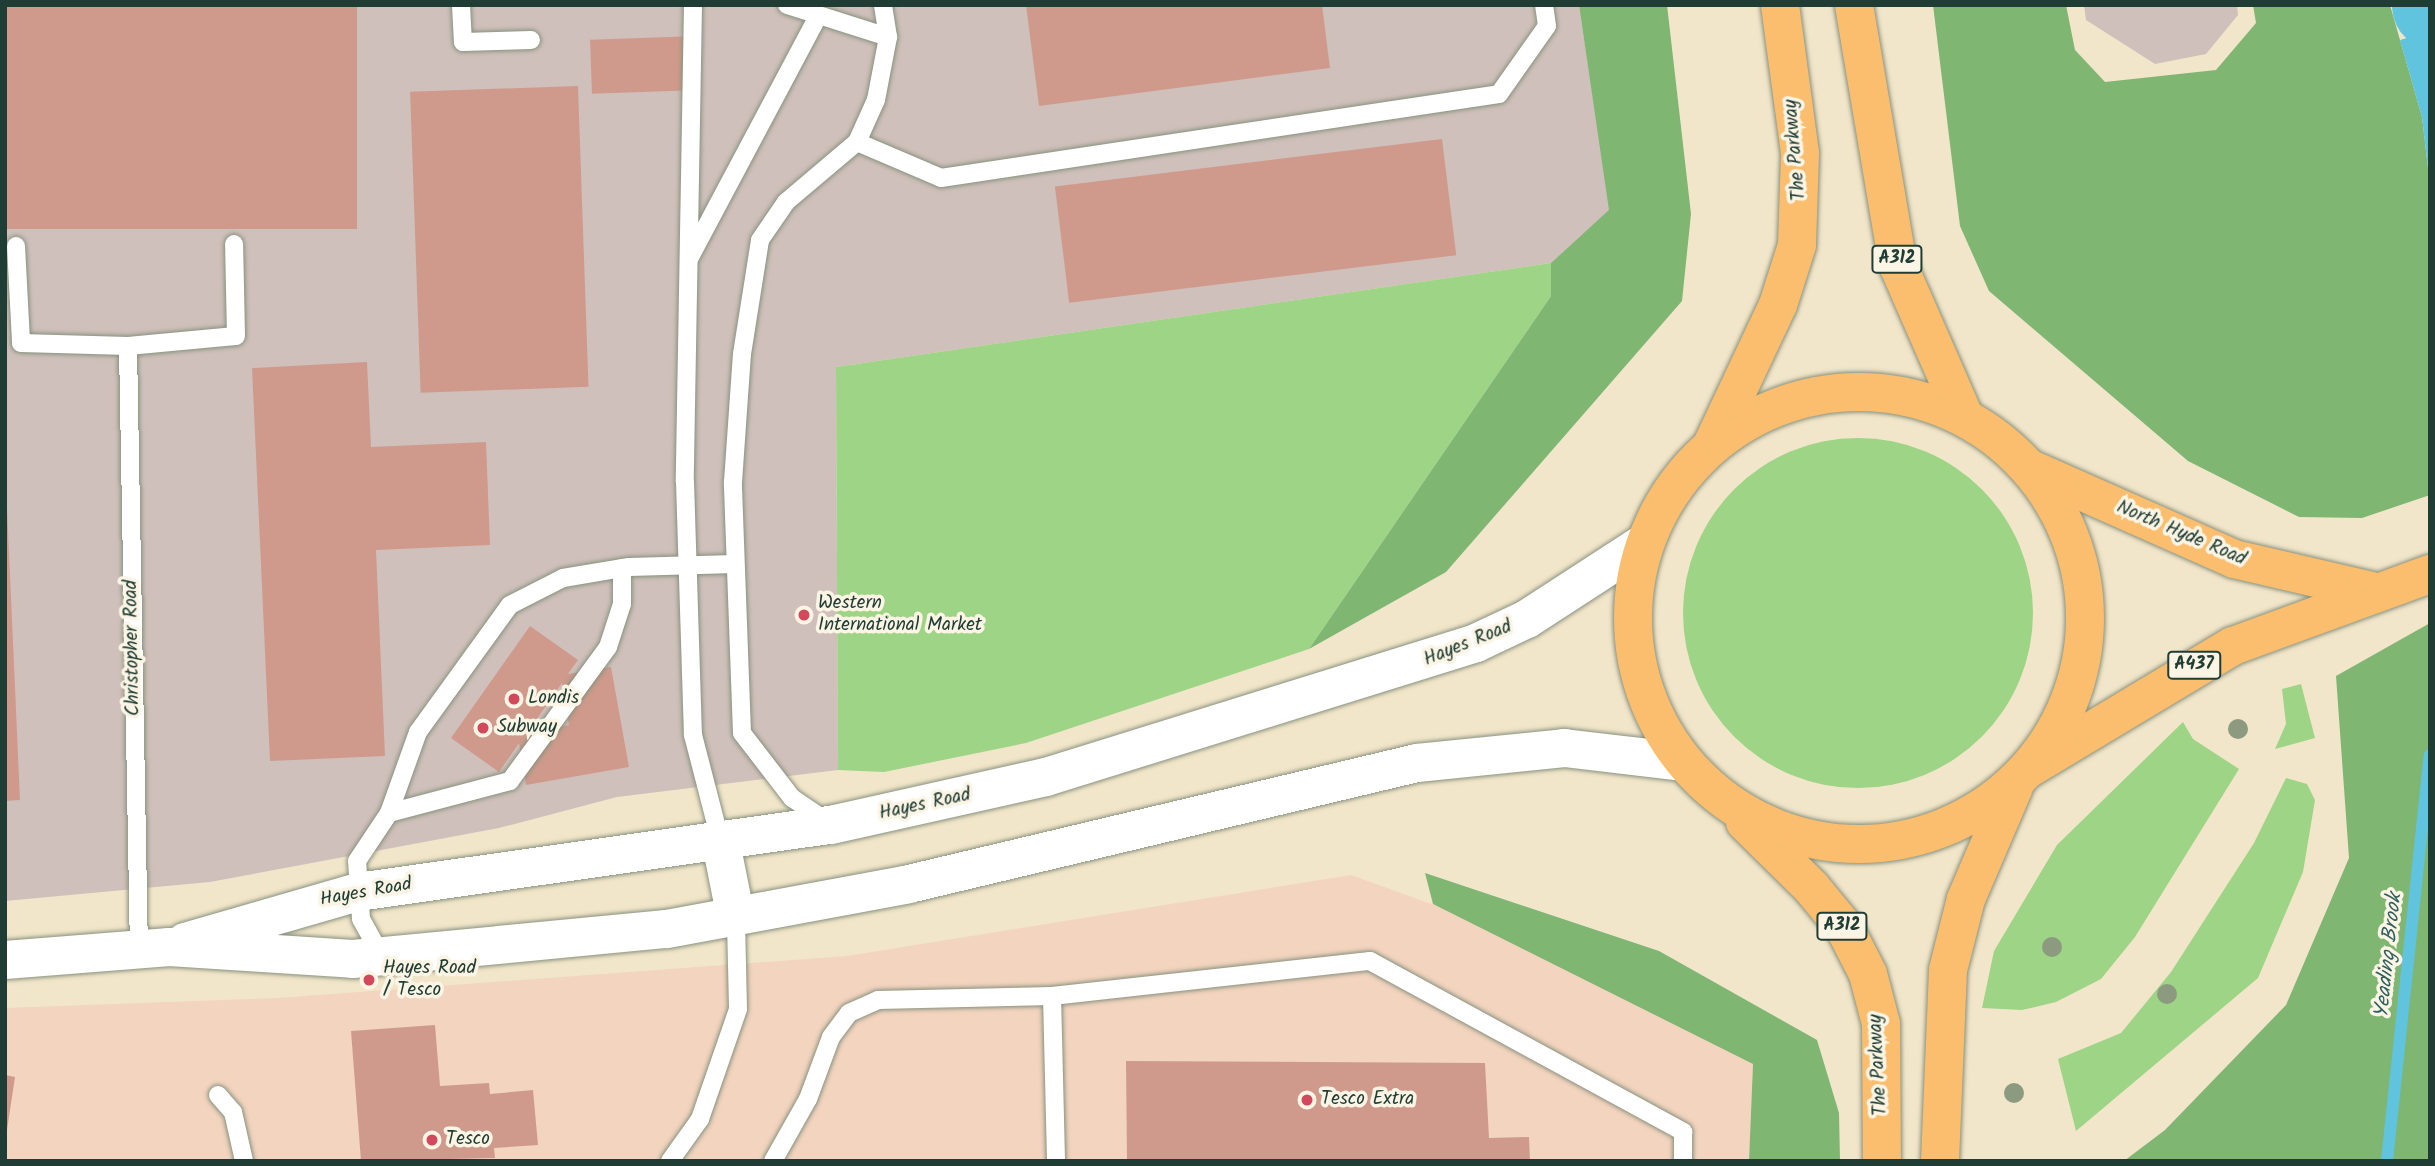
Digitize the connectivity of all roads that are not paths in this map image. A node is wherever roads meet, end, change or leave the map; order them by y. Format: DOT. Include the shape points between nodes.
graph roads {
  1 [pos="461,5"];
  2 [pos="693,5"];
  3 [pos="787,5"];
  4 [pos="883,5"];
  5 [pos="1544,5"];
  6 [pos="1780,5"];
  7 [pos="1854,5"];
  8 [pos="818,16"];
  9 [pos="888,37"];
  10 [pos="531,40"];
  11 [pos="857,142"];
  12 [pos="234,244"];
  13 [pos="16,246"];
  14 [pos="690,257"];
  15 [pos="128,346"];
  16 [pos="1964,416"];
  17 [pos="1712,445"];
  18 [pos="2031,469"];
  19 [pos="1644,543"];
  20 [pos="689,564"];
  21 [pos="735,564"];
  22 [pos="622,568"];
  23 [pos="2430,575"];
  24 [pos="2376,592"];
  25 [pos="1684,762"];
  26 [pos="2023,774"];
  27 [pos="1733,811"];
  28 [pos="389,813"];
  29 [pos="831,825"];
  30 [pos="721,843"];
  31 [pos="358,892"];
  32 [pos="736,918"];
  33 [pos="154,948"];
  34 [pos="382,957"];
  35 [pos="5,960"];
  36 [pos="1052,996"];
  37 [pos="218,1095"];
  38 [pos="244,1161"];
  39 [pos="670,1161"];
  40 [pos="773,1161"];
  41 [pos="1056,1161"];
  42 [pos="1683,1161"];
  43 [pos="1882,1161"];
  44 [pos="1940,1161"];
  1 -- 10 [label="lane" via="463,42"];
  2 -- 14 [label="lane"];
  3 -- 8 [label="lane"];
  4 -- 9 [label="lane"];
  5 -- 11 [label="lane" via="1547,26 1499,94 942,178"];
  6 -- 17 [label="main road, The Parkway" via="1800,153 1797,245 1778,305"];
  7 -- 16 [label="main road, A312" via="1885,216 1917,318"];
  8 -- 9 [label="lane"];
  8 -- 14 [label="lane"];
  9 -- 11 [label="lane" via="876,100"];
  11 -- 21 [label="lane" via="786,202 760,240 742,354"];
  12 -- 15 [label="lane" via="236,336"];
  13 -- 15 [label="lane" via="20,343"];
  14 -- 20 [label="lane"];
  15 -- 33 [label="lane, Christopher Road"];
  16 -- 17 [label="main road" via="1901,394 1834,392 1769,409"];
  16 -- 18 [label="main road"];
  17 -- 19 [label="main road, The Parkway" via="1672,490"];
  18 -- 24 [label="main road, North Hyde Road" via="2234,559"];
  18 -- 26 [label="main road" via="2062,514 2076,553 2087,620 2079,674 2059,725"];
  19 -- 25 [label="main road, The Parkway" via="1633,600 1636,658 1653,713"];
  19 -- 29 [label="street, Hayes Road" via="1527,620 1392,673 1172,733 1046,777"];
  20 -- 21 [label="lane"];
  20 -- 22 [label="lane"];
  20 -- 30 [label="lane" via="696,760"];
  21 -- 29 [label="lane" via="742,733 792,798"];
  22 -- 28 [label="lane" via="563,578 510,605 418,732"];
  22 -- 28 [label="lane" via="622,604 608,647 510,781"];
  23 -- 24 [label="main road, A437"];
  24 -- 26 [label="main road, A437" via="2193,666"];
  25 -- 27 [label="main road, The Parkway"];
  25 -- 32 [label="street, Hayes Road" via="1564,748 1417,763 909,884"];
  26 -- 27 [label="main road" via="1975,812 1913,838 1845,844 1779,830"];
  26 -- 44 [label="main road" via="1966,899 1948,970"];
  27 -- 43 [label="main road, The Parkway / A312" via="1811,887 1844,928 1868,974 1881,1024"];
  28 -- 31 [label="lane" via="357,861"];
  29 -- 30 [label="street, Hayes Road"];
  30 -- 31 [label="street, Hayes Road"];
  30 -- 32 [label="street"];
  31 -- 33 [label="street, Hayes Road"];
  31 -- 34 [label="lane" via="367,937"];
  32 -- 34 [label="street, Hayes Road"];
  32 -- 39 [label="lane" via="737,1009 700,1119"];
  33 -- 34 [label="street, Hayes Road" via="295,959"];
  33 -- 35 [label="street, Hayes Road"];
  36 -- 40 [label="lane" via="878,1000 849,1013 831,1037 808,1099"];
  36 -- 41 [label="lane"];
  36 -- 42 [label="lane" via="1381,961 1683,1132"];
  37 -- 38 [label="lane" via="233,1112"];
}
